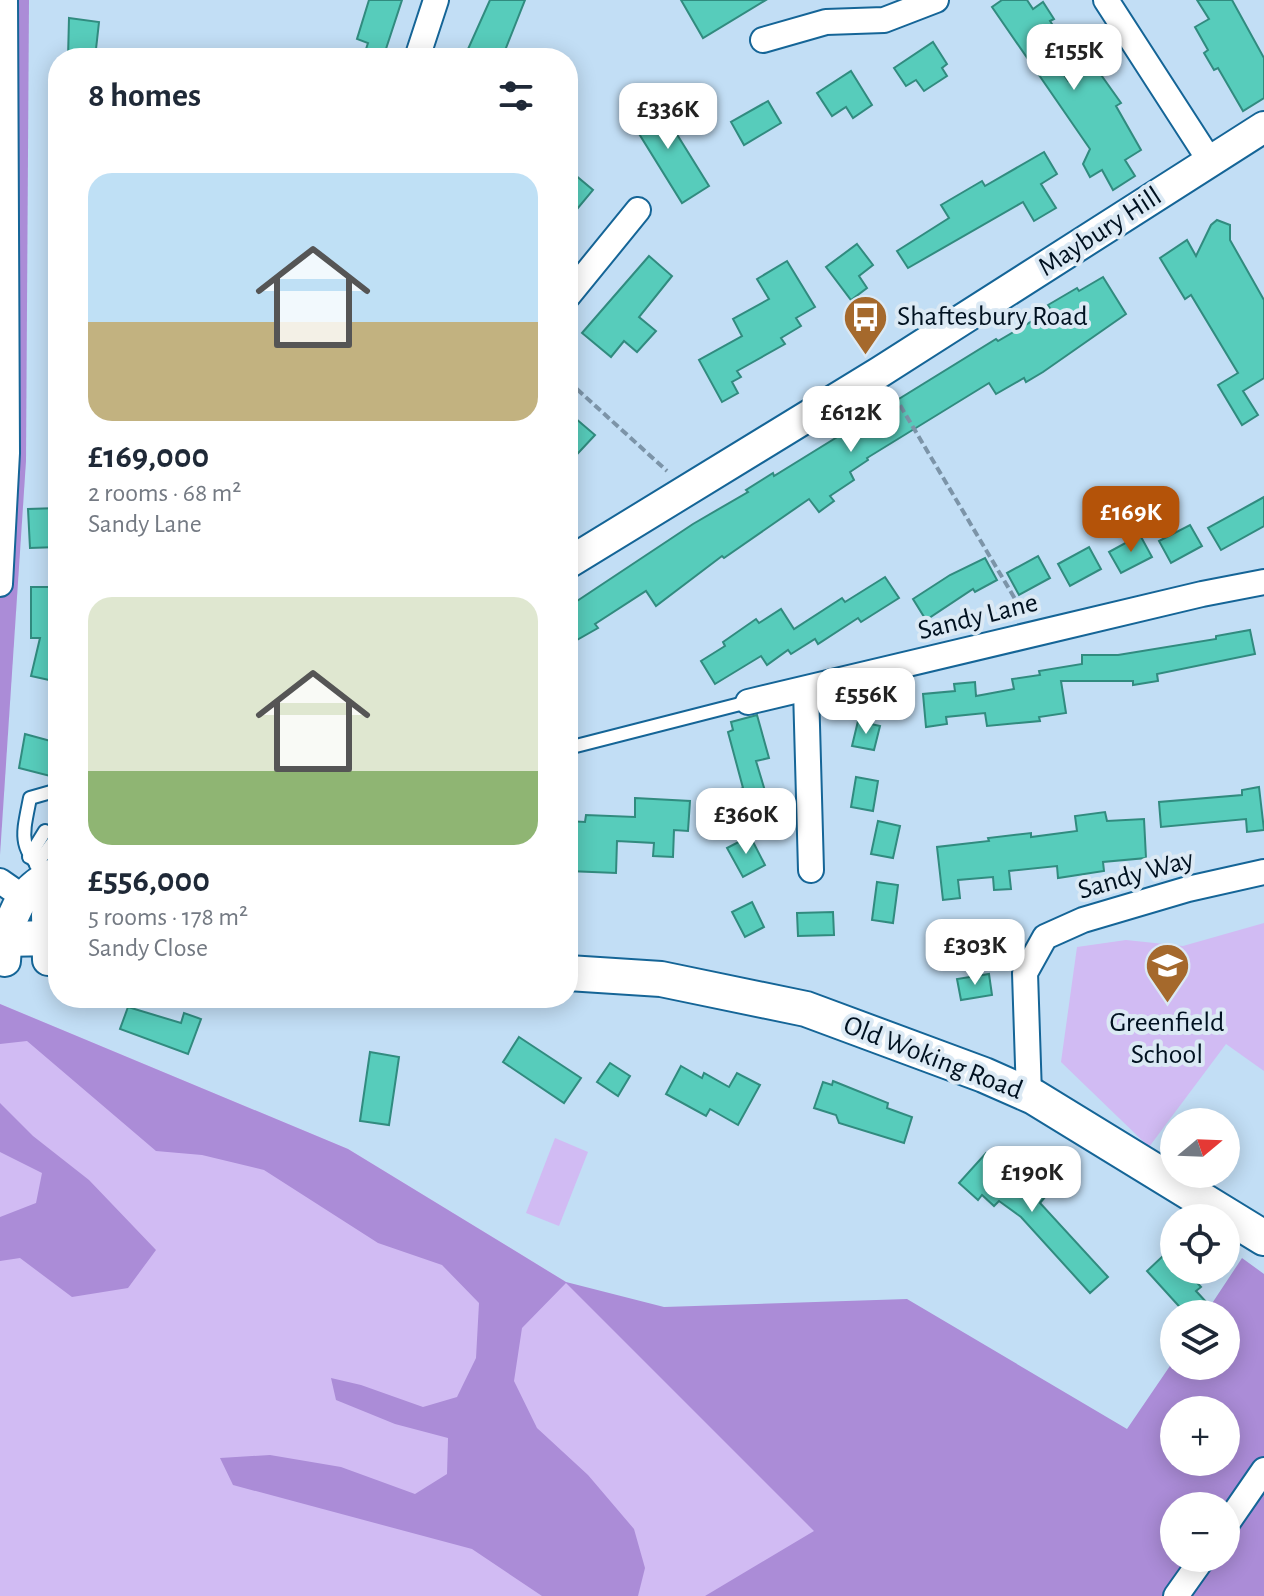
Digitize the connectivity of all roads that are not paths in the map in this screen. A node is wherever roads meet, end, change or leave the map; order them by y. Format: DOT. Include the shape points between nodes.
graph roads {
  1 [pos="5,0"];
  2 [pos="436,0"];
  3 [pos="936,0"];
  4 [pos="1106,0"];
  5 [pos="763,40"];
  6 [pos="420,48"];
  7 [pos="1264,127"];
  8 [pos="1210,161"];
  9 [pos="638,210"];
  10 [pos="578,284"];
  11 [pos="578,557"];
  12 [pos="1264,582"];
  13 [pos="0,584"];
  14 [pos="806,689"];
  15 [pos="748,702"];
  16 [pos="578,745"];
  17 [pos="48,793"];
  18 [pos="811,870"];
  19 [pos="1264,872"];
  20 [pos="48,874"];
  21 [pos="12,889"];
  22 [pos="48,920"];
  23 [pos="48,949"];
  24 [pos="3,950"];
  25 [pos="578,974"];
  26 [pos="1029,1095"];
  27 [pos="1264,1238"];
  28 [pos="1264,1470"];
  29 [pos="1240,1505"];
  30 [pos="1193,1572"];
  31 [pos="1176,1596"];
  1 -- 13 [label="street" via="7,453"];
  2 -- 6 [label="street"];
  3 -- 5 [label="street" via="884,20 826,22"];
  4 -- 8 [label="street"];
  7 -- 8 [label="street, Maybury Hill"];
  8 -- 11 [label="street, Maybury Hill"];
  9 -- 10 [label="street"];
  12 -- 14 [label="street, Sandy Lane"];
  14 -- 15 [label="street, Sandy Lane"];
  14 -- 18 [label="street"];
  15 -- 16 [label="lane, Sandy Lane"];
  17 -- 20 [label="lane" via="30,798 23,833"];
  19 -- 26 [label="street, Sandy Way" via="1083,920 1045,937 1025,973"];
  20 -- 21 [label="street"];
  20 -- 22 [label="street"];
  21 -- 24 [label="street"];
  23 -- 24 [label="main road"];
  25 -- 26 [label="main road, Old Woking Road" via="661,979 806,1009"];
  26 -- 27 [label="main road, Old Woking Road"];
  28 -- 29 [label="street"];
  30 -- 31 [label="street"];
}
